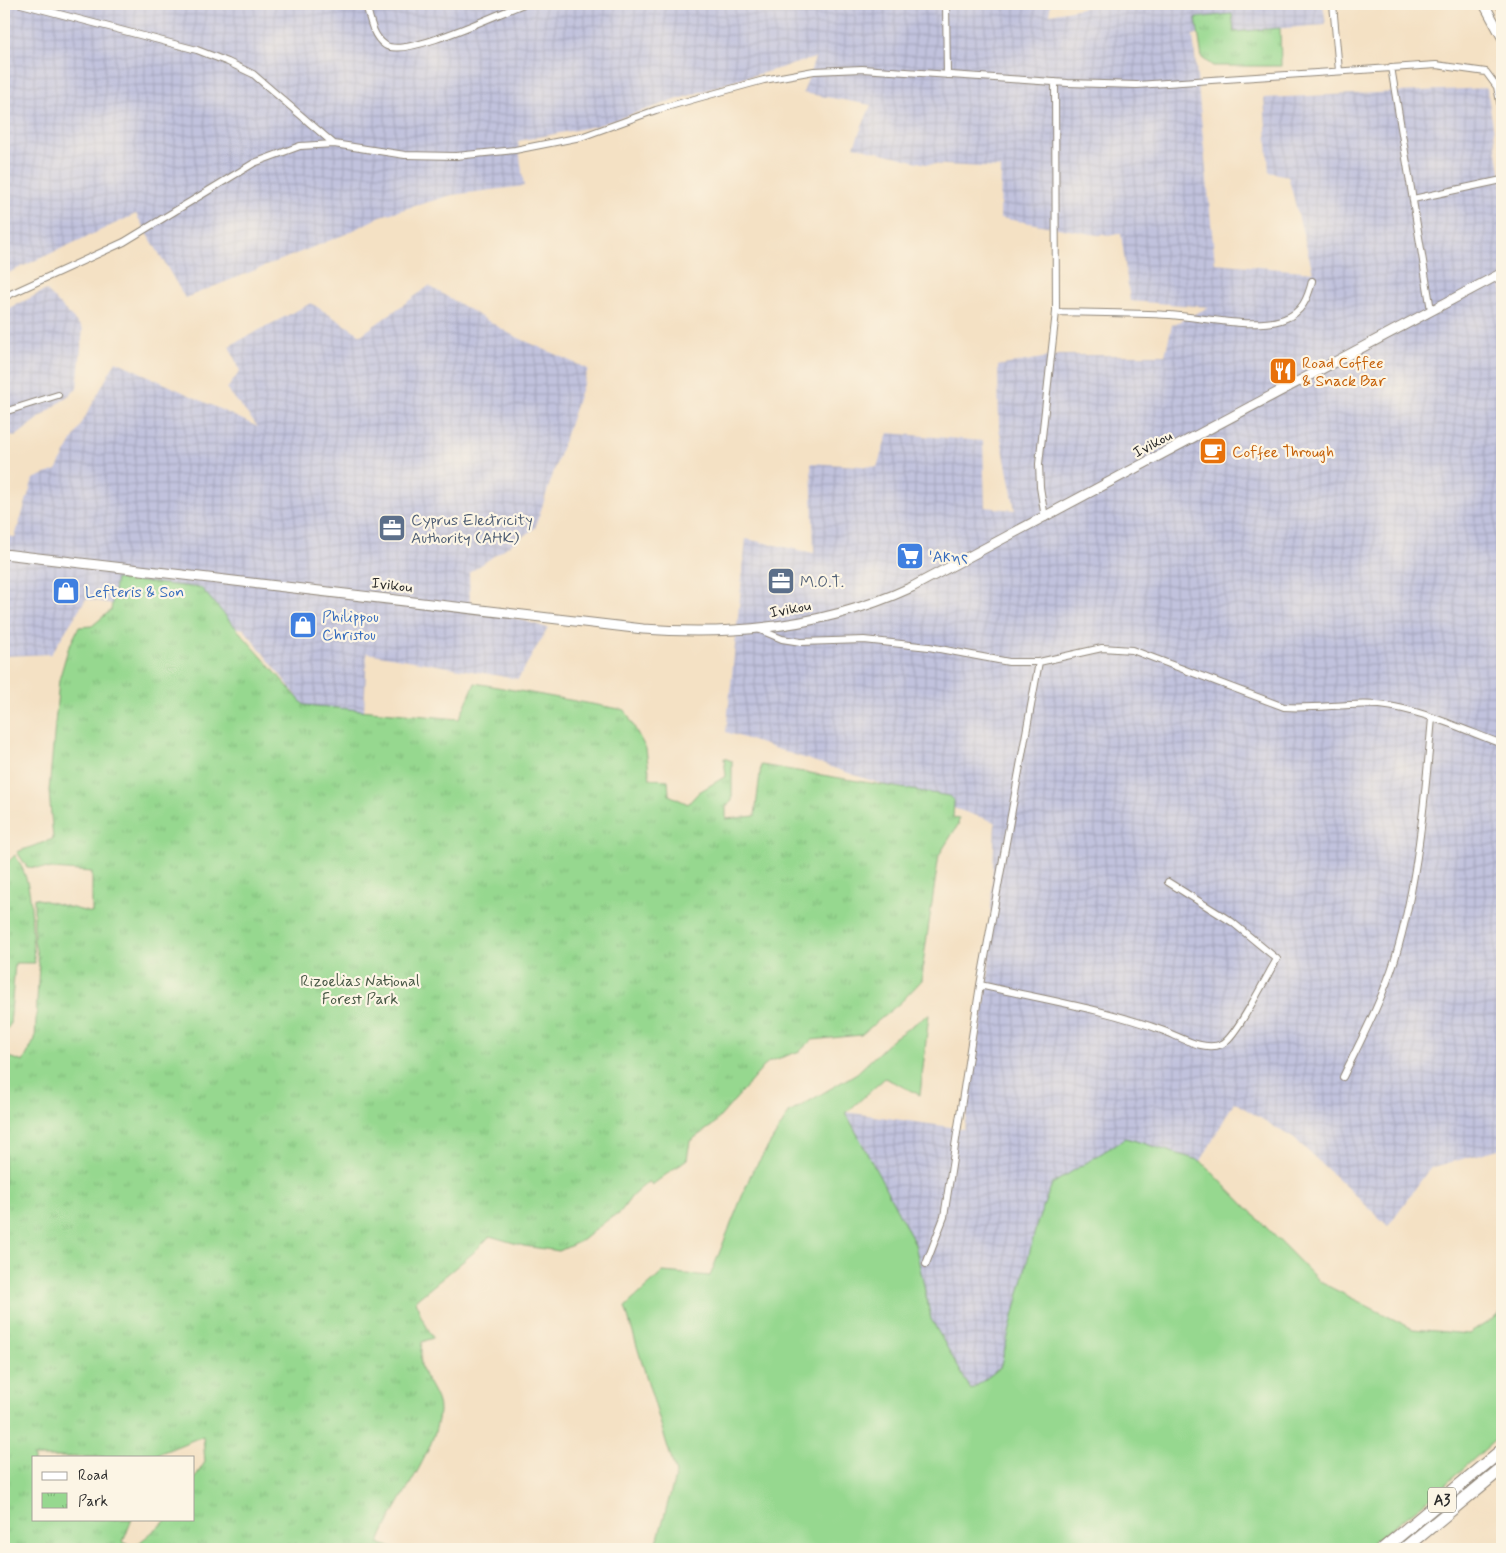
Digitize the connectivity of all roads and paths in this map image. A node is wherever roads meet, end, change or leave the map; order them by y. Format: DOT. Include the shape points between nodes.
graph roads {
  1 [pos="21,4"];
  2 [pos="366,4"];
  3 [pos="524,4"];
  4 [pos="946,4"];
  5 [pos="1333,4"];
  6 [pos="1484,4"];
  7 [pos="1500,4"];
  8 [pos="1502,8"];
  9 [pos="1502,37"];
  10 [pos="1391,67"];
  11 [pos="1339,71"];
  12 [pos="947,75"];
  13 [pos="1055,82"];
  14 [pos="1502,112"];
  15 [pos="334,144"];
  16 [pos="1502,180"];
  17 [pos="1413,198"];
  18 [pos="1502,273"];
  19 [pos="1312,282"];
  20 [pos="4,297"];
  21 [pos="1431,310"];
  22 [pos="1056,312"];
  23 [pos="58,395"];
  24 [pos="4,412"];
  25 [pos="1045,518"];
  26 [pos="4,554"];
  27 [pos="758,629"];
  28 [pos="1039,662"];
  29 [pos="1432,718"];
  30 [pos="1502,744"];
  31 [pos="1168,882"];
  32 [pos="980,985"];
  33 [pos="1343,1077"];
  34 [pos="926,1264"];
  35 [pos="1502,1450"];
  36 [pos="1502,1468"];
  37 [pos="1502,1476"];
  38 [pos="1445,1515"];
  39 [pos="1382,1549"];
  40 [pos="1404,1549"];
  1 -- 15 [label="street" via="197,50 228,62 253,74"];
  2 -- 3 [label="street" via="378,39 388,47 402,49 435,40"];
  4 -- 12 [label="street"];
  5 -- 11 [label="street"];
  6 -- 9 [label="street"];
  7 -- 8 [label="street"];
  10 -- 11 [label="street"];
  10 -- 14 [label="street" via="1436,65 1486,72 1497,87"];
  10 -- 17 [label="street"];
  11 -- 13 [label="street" via="1137,85"];
  12 -- 13 [label="street"];
  12 -- 15 [label="street" via="862,69 814,71 764,80 672,105 581,137 505,151 456,156 405,155"];
  13 -- 22 [label="street"];
  15 -- 20 [label="street" via="300,146 254,163 124,242"];
  16 -- 17 [label="street"];
  17 -- 21 [label="street"];
  18 -- 21 [label="street, Ivikou"];
  19 -- 22 [label="street" via="1309,295 1300,309 1286,319 1269,322"];
  21 -- 25 [label="street, Ivikou"];
  22 -- 25 [label="street" via="1039,464"];
  23 -- 24 [label="street"];
  25 -- 27 [label="street, Ivikou" via="888,598 844,612"];
  26 -- 27 [label="street, Ivikou" via="643,629 714,632"];
  27 -- 28 [label="street" via="782,640 864,640 929,647 1009,662"];
  28 -- 29 [label="street" via="1102,648 1132,650 1284,707 1304,709 1358,704 1394,707"];
  28 -- 32 [label="street"];
  29 -- 30 [label="street"];
  29 -- 33 [label="street" via="1424,804 1395,958 1375,1012"];
  31 -- 32 [label="street" via="1232,922 1277,959 1233,1034 1222,1044 1194,1043 1136,1021"];
  32 -- 34 [label="street" via="944,1217"];
  35 -- 39 [label="highway, A3"];
  36 -- 38 [label="highway, A3"];
  37 -- 38 [label="highway"];
  38 -- 40 [label="highway, A3"];
}
